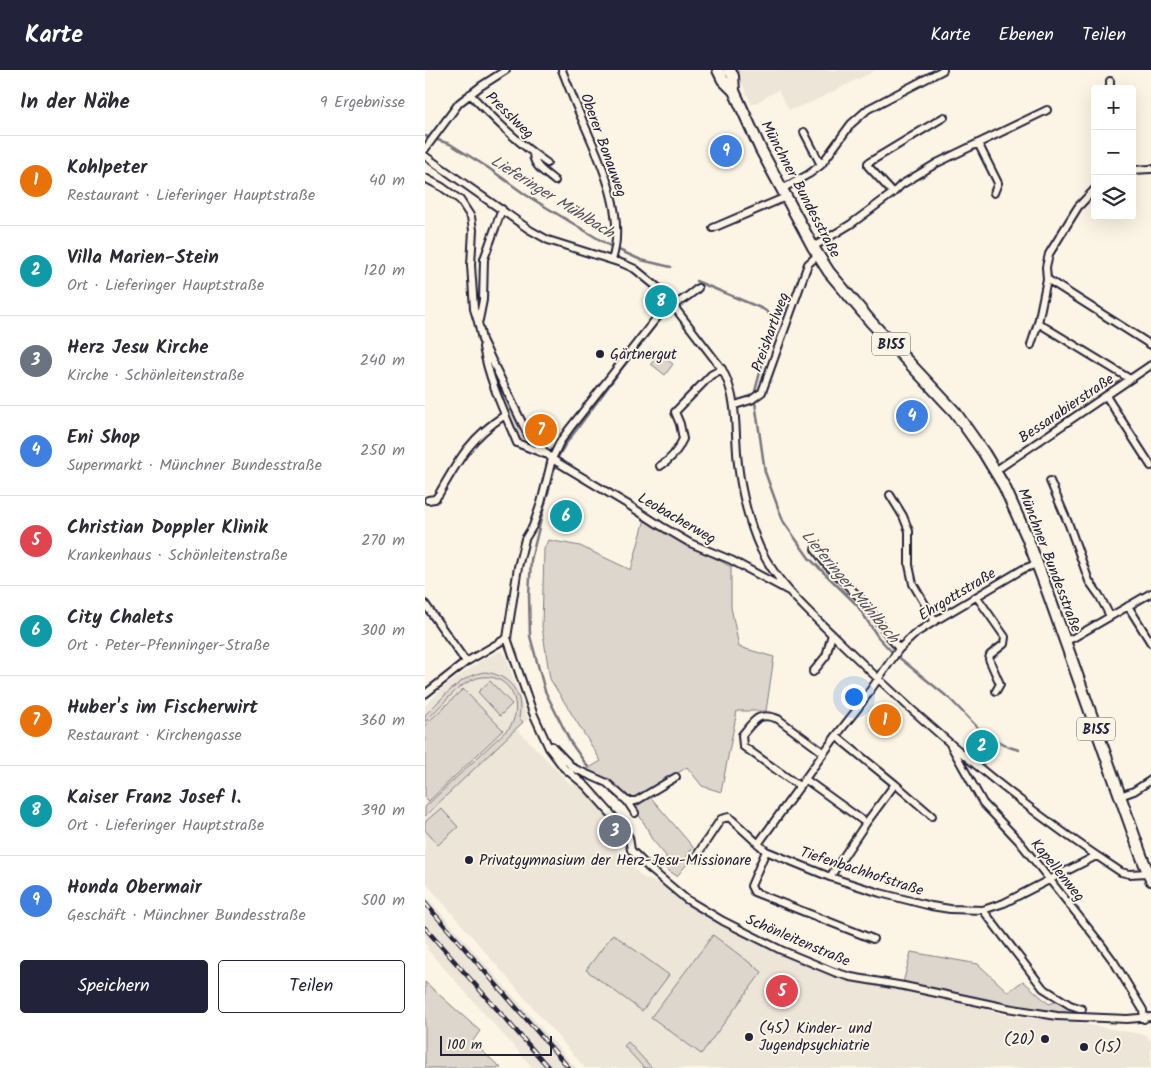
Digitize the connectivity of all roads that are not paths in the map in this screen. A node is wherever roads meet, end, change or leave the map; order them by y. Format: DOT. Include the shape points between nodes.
graph roads {
  1 [pos="506,70"];
  2 [pos="562,70"];
  3 [pos="718,70"];
  4 [pos="729,70"];
  5 [pos="943,70"];
  6 [pos="1110,80"];
  7 [pos="1111,85"];
  8 [pos="734,91"];
  9 [pos="470,94"];
  10 [pos="1047,110"];
  11 [pos="944,117"];
  12 [pos="804,132"];
  13 [pos="978,143"];
  14 [pos="425,149"];
  15 [pos="533,154"];
  16 [pos="425,156"];
  17 [pos="547,163"];
  18 [pos="821,164"];
  19 [pos="1151,169"];
  20 [pos="1136,170"];
  21 [pos="425,178"];
  22 [pos="555,181"];
  23 [pos="784,193"];
  24 [pos="893,193"];
  25 [pos="994,193"];
  26 [pos="1091,194"];
  27 [pos="501,209"];
  28 [pos="713,228"];
  29 [pos="815,251"];
  30 [pos="612,260"];
  31 [pos="1047,279"];
  32 [pos="698,288"];
  33 [pos="672,304"];
  34 [pos="479,322"];
  35 [pos="1038,322"];
  36 [pos="482,340"];
  37 [pos="1031,345"];
  38 [pos="1151,345"];
  39 [pos="1151,365"];
  40 [pos="722,369"];
  41 [pos="1131,379"];
  42 [pos="1106,396"];
  43 [pos="735,405"];
  44 [pos="505,415"];
  45 [pos="546,454"];
  46 [pos="551,460"];
  47 [pos="660,466"];
  48 [pos="1151,466"];
  49 [pos="995,471"];
  50 [pos="1050,481"];
  51 [pos="890,495"];
  52 [pos="427,500"];
  53 [pos="815,549"];
  54 [pos="1037,564"];
  55 [pos="792,593"];
  56 [pos="1151,593"];
  57 [pos="976,598"];
  58 [pos="425,604"];
  59 [pos="1128,606"];
  60 [pos="1111,616"];
  61 [pos="935,621"];
  62 [pos="832,634"];
  63 [pos="507,638"];
  64 [pos="1065,641"];
  65 [pos="1151,642"];
  66 [pos="897,652"];
  67 [pos="466,662"];
  68 [pos="813,672"];
  69 [pos="878,679"];
  70 [pos="996,691"];
  71 [pos="425,694"];
  72 [pos="836,736"];
  73 [pos="544,738"];
  74 [pos="948,740"];
  75 [pos="824,752"];
  76 [pos="676,777"];
  77 [pos="805,779"];
  78 [pos="1151,780"];
  79 [pos="895,784"];
  80 [pos="799,786"];
  81 [pos="1120,796"];
  82 [pos="627,800"];
  83 [pos="635,813"];
  84 [pos="932,816"];
  85 [pos="866,822"];
  86 [pos="758,844"];
  87 [pos="766,851"];
  88 [pos="1096,856"];
  89 [pos="695,858"];
  90 [pos="830,877"];
  91 [pos="1150,877"];
  92 [pos="1049,879"];
  93 [pos="983,910"];
  94 [pos="873,939"];
  95 [pos="1081,1009"];
  96 [pos="1151,1017"];
  97 [pos="1143,1018"];
  1 -- 9 [label="street, Presslweg"];
  2 -- 30 [label="street, Oberer Bonauweg" via="609,187 616,221"];
  3 -- 8 [label="main road, Münchner Bundesstraße / B155"];
  4 -- 8 [label="main road, Münchner Bundesstraße / B155" via="733,76"];
  5 -- 18 [label="street" via="868,109 851,124"];
  6 -- 7 [label="street"];
  8 -- 23 [label="main road, Münchner Bundesstraße / B155"];
  9 -- 14 [label="street, Presslweg" via="459,103"];
  9 -- 15 [label="street, Presslweg" via="504,130"];
  10 -- 13 [label="street"];
  11 -- 24 [label="street" via="868,162 868,166"];
  12 -- 18 [label="street"];
  13 -- 24 [label="street" via="923,172"];
  13 -- 25 [label="street" via="998,183"];
  15 -- 17 [label="street, Presslweg"];
  15 -- 22 [label="street, Presslweg" via="537,166"];
  16 -- 27 [label="street"];
  18 -- 23 [label="street"];
  19 -- 20 [label="street"];
  21 -- 34 [label="street" via="460,200 471,217 472,300"];
  23 -- 28 [label="street"];
  23 -- 29 [label="main road, Münchner Bundesstraße / B155"];
  24 -- 29 [label="street"];
  26 -- 31 [label="street" via="1078,207 1049,254"];
  27 -- 30 [label="street" via="548,240"];
  27 -- 34 [label="street" via="484,259"];
  29 -- 43 [label="street, Preishartlweg" via="762,392"];
  29 -- 49 [label="main road, Münchner Bundesstraße / B155" via="844,292 942,397 968,429"];
  30 -- 33 [label="street" via="635,269 649,279"];
  31 -- 35 [label="street"];
  31 -- 38 [label="street"];
  32 -- 33 [label="street"];
  33 -- 40 [label="street"];
  33 -- 46 [label="street" via="658,316 570,428"];
  34 -- 36 [label="street"];
  35 -- 37 [label="street"];
  35 -- 41 [label="street"];
  36 -- 44 [label="street"];
  36 -- 45 [label="street" via="528,435"];
  39 -- 41 [label="street, Bessarabierstraße"];
  40 -- 43 [label="street"];
  40 -- 47 [label="street" via="711,375 675,412 683,439 673,455"];
  41 -- 42 [label="street, Bessarabierstraße"];
  42 -- 48 [label="street"];
  42 -- 49 [label="street, Bessarabierstraße"];
  43 -- 55 [label="street" via="740,481 753,526 760,548"];
  44 -- 45 [label="street" via="517,443"];
  44 -- 52 [label="street" via="471,442 439,494 435,499"];
  45 -- 46 [label="street"];
  46 -- 55 [label="street, Leobacherweg" via="690,543 731,560"];
  46 -- 63 [label="street" via="541,503 525,539 518,567"];
  49 -- 54 [label="main road, Münchner Bundesstraße / B155"];
  50 -- 60 [label="street" via="1089,581"];
  51 -- 61 [label="street" via="909,531 909,565 913,584"];
  53 -- 66 [label="street" via="861,599"];
  54 -- 57 [label="street, Ehrgottstraße"];
  54 -- 64 [label="main road, Münchner Bundesstraße / B155"];
  55 -- 62 [label="street"];
  56 -- 59 [label="street"];
  57 -- 61 [label="street, Ehrgottstraße"];
  57 -- 70 [label="street" via="1005,635 1005,642 989,659 1000,684"];
  58 -- 67 [label="street"];
  59 -- 60 [label="street"];
  59 -- 65 [label="street"];
  60 -- 64 [label="street"];
  61 -- 66 [label="street, Ehrgottstraße" via="916,633"];
  62 -- 68 [label="street" via="826,656"];
  62 -- 69 [label="street"];
  63 -- 67 [label="street"];
  63 -- 73 [label="street, Schönleitenstraße"];
  64 -- 81 [label="main road, Münchner Bundesstraße / B155"];
  66 -- 69 [label="street, Ehrgottstraße"];
  67 -- 71 [label="street"];
  69 -- 72 [label="street, Ehrgottstraße"];
  69 -- 74 [label="street"];
  72 -- 75 [label="street, Ehrgottstraße"];
  72 -- 79 [label="street"];
  73 -- 82 [label="street, Schönleitenstraße" via="573,768 607,783"];
  73 -- 97 [label="street, Schönleitenstraße" via="564,768 586,786 627,833 631,850 645,865 687,900 781,950 851,977 1007,1008 1057,1016"];
  74 -- 88 [label="street"];
  74 -- 92 [label="street, Kapellenweg" via="983,803"];
  75 -- 77 [label="street, Ehrgottstraße"];
  75 -- 80 [label="street" via="771,716 762,715 754,720 742,735 743,746"];
  76 -- 82 [label="street" via="636,801"];
  77 -- 80 [label="street, Ehrgottstraße"];
  77 -- 85 [label="street"];
  78 -- 81 [label="street"];
  79 -- 84 [label="street"];
  79 -- 85 [label="street"];
  80 -- 86 [label="street, Ehrgottstraße"];
  81 -- 91 [label="main road, Münchner Bundesstraße / B155"];
  82 -- 83 [label="street, Schönleitenstraße"];
  85 -- 90 [label="street"];
  86 -- 87 [label="street, Tiefenbachhofstraße"];
  86 -- 89 [label="street, Tiefenbachhofstraße" via="729,816 721,819"];
  87 -- 90 [label="street, Tiefenbachhofstraße"];
  87 -- 94 [label="street" via="751,886 754,892"];
  88 -- 91 [label="street" via="1121,872"];
  88 -- 92 [label="street, Tiefenbachhofstraße"];
  90 -- 93 [label="street, Tiefenbachhofstraße" via="931,906"];
  92 -- 93 [label="street, Tiefenbachhofstraße" via="1004,903"];
  92 -- 97 [label="street, Kapellenweg" via="1114,962 1143,1010"];
  93 -- 95 [label="street" via="1043,988"];
  96 -- 97 [label="street, Schönleitenstraße"];
}
